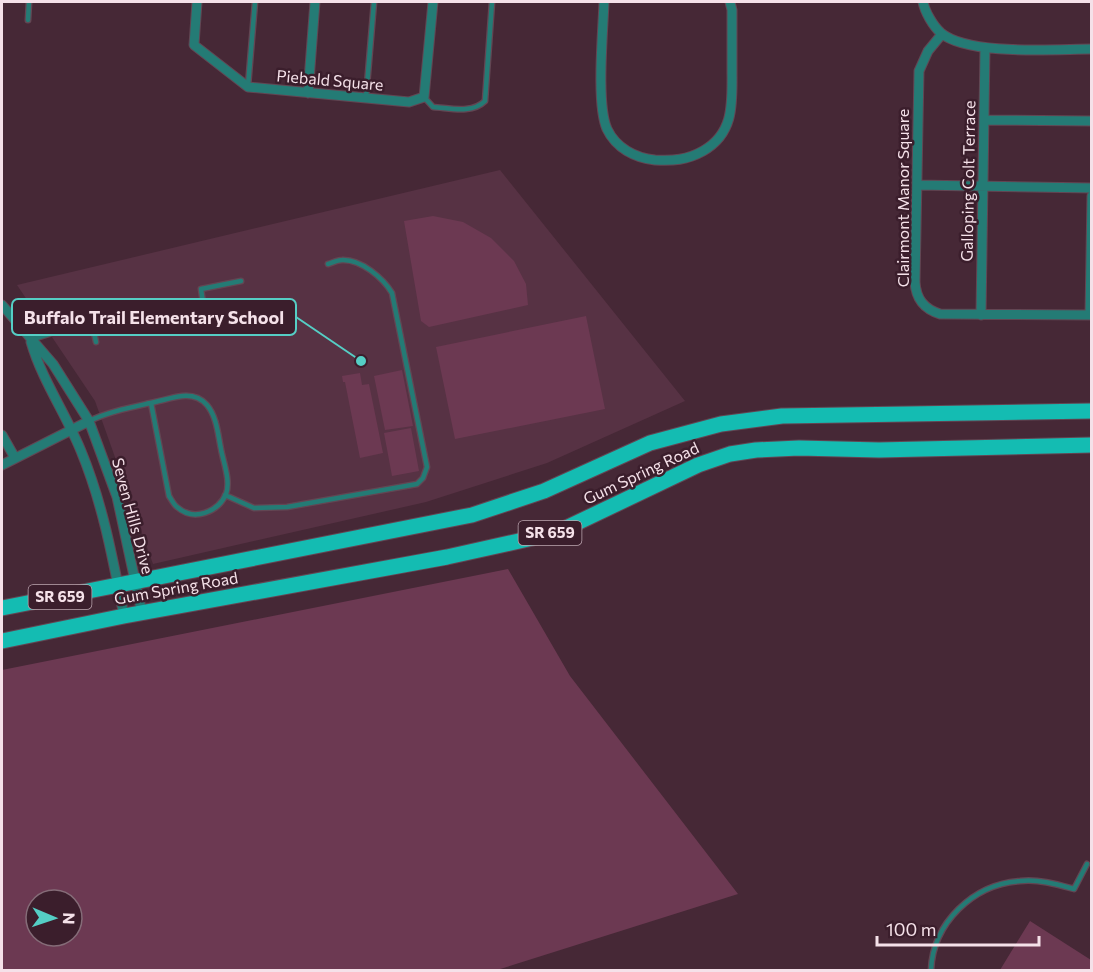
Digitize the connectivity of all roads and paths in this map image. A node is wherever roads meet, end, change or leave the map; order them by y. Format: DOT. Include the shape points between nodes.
graph roads {
  1 [pos="29,2"];
  2 [pos="197,2"];
  3 [pos="255,2"];
  4 [pos="315,2"];
  5 [pos="374,2"];
  6 [pos="433,2"];
  7 [pos="492,2"];
  8 [pos="604,2"];
  9 [pos="730,2"];
  10 [pos="923,2"];
  11 [pos="28,20"];
  12 [pos="942,34"];
  13 [pos="985,48"];
  14 [pos="1092,50"];
  15 [pos="248,87"];
  16 [pos="308,93"];
  17 [pos="424,97"];
  18 [pos="366,98"];
  19 [pos="984,120"];
  20 [pos="1092,121"];
  21 [pos="917,185"];
  22 [pos="982,187"];
  23 [pos="1092,188"];
  24 [pos="1092,196"];
  25 [pos="328,264"];
  26 [pos="240,281"];
  27 [pos="2,305"];
  28 [pos="89,310"];
  29 [pos="981,315"];
  30 [pos="1091,315"];
  31 [pos="207,323"];
  32 [pos="30,340"];
  33 [pos="96,342"];
  34 [pos="151,403"];
  35 [pos="1092,411"];
  36 [pos="89,421"];
  37 [pos="72,429"];
  38 [pos="2,435"];
  39 [pos="1092,445"];
  40 [pos="15,458"];
  41 [pos="2,465"];
  42 [pos="225,495"];
  43 [pos="135,582"];
  44 [pos="118,585"];
  45 [pos="2,608"];
  46 [pos="142,613"];
  47 [pos="124,616"];
  48 [pos="2,641"];
  49 [pos="1087,864"];
  50 [pos="931,970"];
  1 -- 11 [label="lane"];
  2 -- 15 [label="street" via="194,45"];
  3 -- 15 [label="lane"];
  4 -- 16 [label="street"];
  5 -- 18 [label="lane"];
  6 -- 17 [label="street"];
  7 -- 17 [label="lane" via="485,101 472,109 433,107"];
  8 -- 9 [label="street" via="602,96 608,129 617,144 633,155 673,161 704,151 716,143 726,128 732,97"];
  10 -- 12 [label="street"];
  12 -- 13 [label="street"];
  12 -- 21 [label="street, Clairmont Manor Square" via="919,71"];
  13 -- 14 [label="street"];
  13 -- 19 [label="street, Galloping Colt Terrace"];
  15 -- 16 [label="street, Piebald Square"];
  16 -- 18 [label="street, Piebald Square"];
  17 -- 18 [label="street, Piebald Square" via="409,102"];
  19 -- 20 [label="street"];
  19 -- 22 [label="street, Galloping Colt Terrace"];
  21 -- 22 [label="street"];
  21 -- 29 [label="street, Clairmont Manor Square" via="918,297 926,308 940,314"];
  22 -- 23 [label="street"];
  22 -- 29 [label="street, Galloping Colt Terrace"];
  24 -- 30 [label="street"];
  25 -- 42 [label="lane" via="353,262 385,282 392,293 427,467 423,478 417,484 287,507 254,508"];
  26 -- 31 [label="lane" via="201,289"];
  27 -- 32 [label="street, Seven Hills Drive"];
  28 -- 32 [label="lane" via="49,334"];
  28 -- 32 [label="lane" via="54,313"];
  28 -- 33 [label="lane"];
  29 -- 30 [label="street, Clairmont Manor Square"];
  32 -- 36 [label="street, Seven Hills Drive" via="53,363"];
  32 -- 37 [label="street, Seven Hills Drive" via="37,363"];
  34 -- 36 [label="lane"];
  34 -- 42 [label="lane" via="184,396 198,398 207,406 214,416 227,479"];
  34 -- 42 [label="lane" via="170,496 176,507 202,514 213,511"];
  35 -- 43 [label="main road, Gum Spring Road / SR 659" via="782,416 721,424 650,443 544,491 472,515"];
  36 -- 37 [label="street"];
  36 -- 43 [label="street, Seven Hills Drive" via="117,498"];
  37 -- 40 [label="street"];
  37 -- 44 [label="street, Seven Hills Drive" via="101,509"];
  38 -- 40 [label="street"];
  39 -- 46 [label="main road, Gum Spring Road / SR 659" via="798,448 730,454 698,465 564,529 537,537"];
  40 -- 41 [label="street"];
  43 -- 44 [label="main road, Gum Spring Road / SR 659"];
  43 -- 46 [label="street, Seven Hills Drive"];
  44 -- 45 [label="main road, Gum Spring Road / SR 659"];
  44 -- 47 [label="street, Seven Hills Drive"];
  46 -- 47 [label="main road, Gum Spring Road / SR 659"];
  47 -- 48 [label="main road, Gum Spring Road / SR 659"];
  49 -- 50 [label="lane" via="1074,889 1021,880 995,885 974,896 955,912 940,935"];
}
